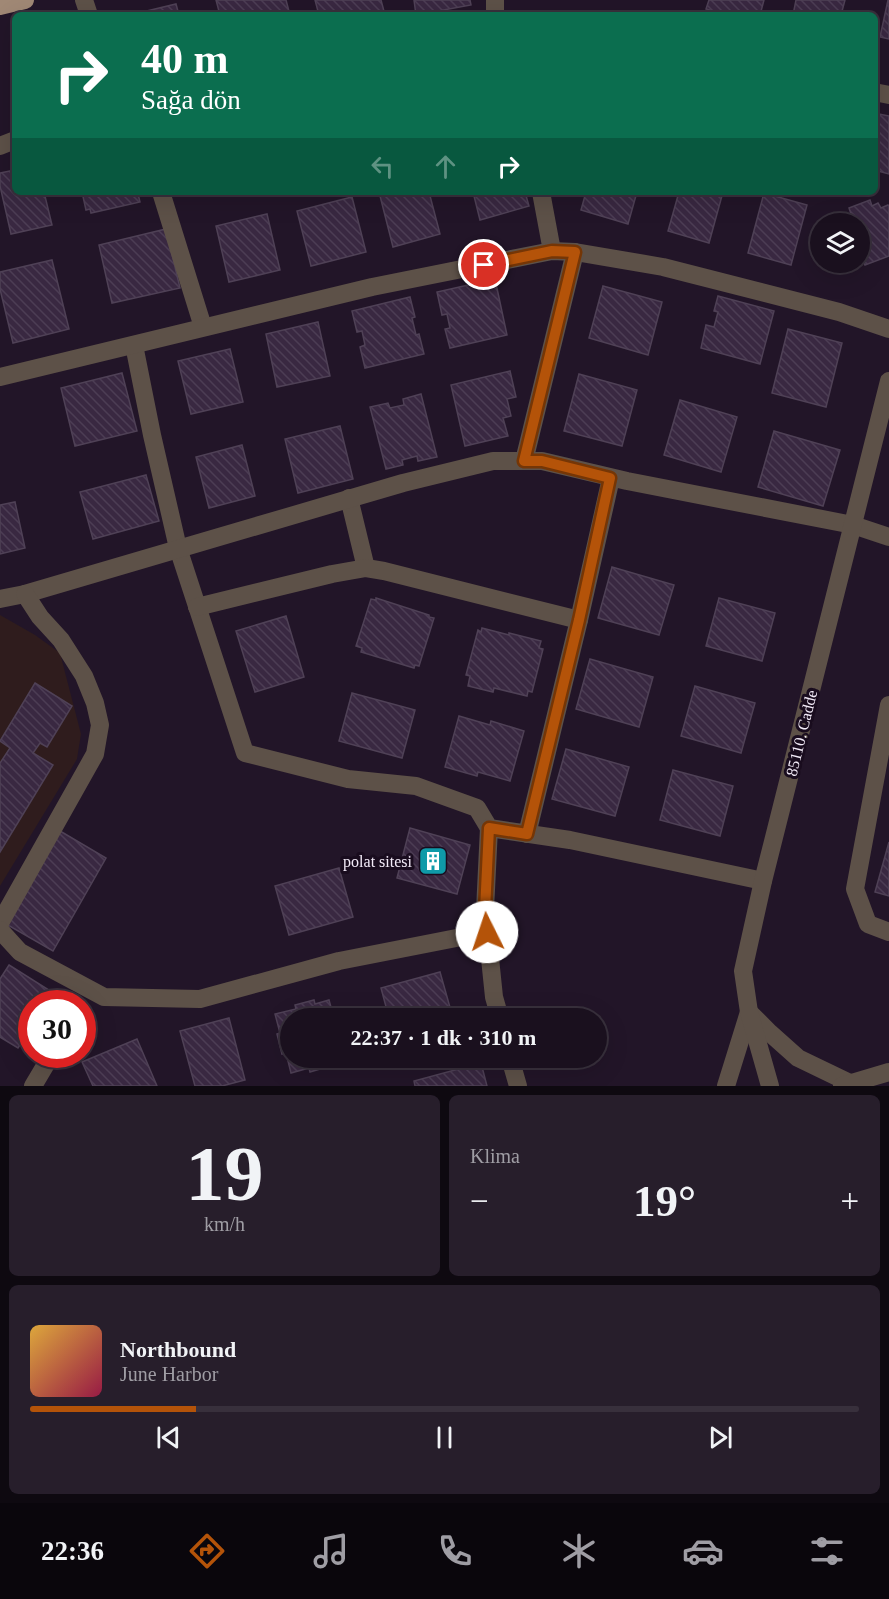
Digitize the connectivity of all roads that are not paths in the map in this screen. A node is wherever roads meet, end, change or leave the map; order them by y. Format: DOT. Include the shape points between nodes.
graph roads {
  1 [pos="25,0"];
  2 [pos="0,6"];
  3 [pos="162,195"];
  4 [pos="542,195"];
  5 [pos="552,251"];
  6 [pos="575,252"];
  7 [pos="203,327"];
  8 [pos="889,329"];
  9 [pos="134,345"];
  10 [pos="0,377"];
  11 [pos="889,381"];
  12 [pos="524,461"];
  13 [pos="610,478"];
  14 [pos="350,498"];
  15 [pos="854,525"];
  16 [pos="889,537"];
  17 [pos="178,548"];
  18 [pos="366,568"];
  19 [pos="25,594"];
  20 [pos="0,599"];
  21 [pos="197,607"];
  22 [pos="579,620"];
  23 [pos="889,705"];
  24 [pos="489,828"];
  25 [pos="527,834"];
  26 [pos="763,881"];
  27 [pos="0,923"];
  28 [pos="0,930"];
  29 [pos="487,932"];
  30 [pos="889,932"];
  31 [pos="75,990"];
  32 [pos="96,997"];
  33 [pos="497,1008"];
  34 [pos="749,1012"];
  35 [pos="44,1068"];
  36 [pos="513,1068"];
  37 [pos="889,1072"];
  38 [pos="846,1085"];
  39 [pos="33,1086"];
  40 [pos="518,1086"];
  41 [pos="726,1086"];
  42 [pos="770,1086"];
  1 -- 2 [label="main road"];
  3 -- 7 [label="street"];
  4 -- 5 [label="street"];
  5 -- 6 [label="street"];
  5 -- 7 [label="street" via="372,286"];
  6 -- 8 [label="street" via="663,267 839,312"];
  6 -- 12 [label="street"];
  7 -- 9 [label="street"];
  9 -- 10 [label="street"];
  9 -- 17 [label="street"];
  11 -- 15 [label="street, 85110. Cadde"];
  12 -- 13 [label="street" via="542,461"];
  12 -- 14 [label="street" via="493,460"];
  13 -- 15 [label="street"];
  13 -- 22 [label="street"];
  14 -- 17 [label="street"];
  14 -- 18 [label="street"];
  15 -- 16 [label="street"];
  15 -- 26 [label="street, 85110. Cadde"];
  17 -- 19 [label="street"];
  17 -- 21 [label="street"];
  18 -- 21 [label="street"];
  18 -- 22 [label="street"];
  19 -- 20 [label="street"];
  19 -- 27 [label="street" via="84,676 100,725 95,754"];
  21 -- 24 [label="street" via="245,753 348,779 416,786 477,808"];
  22 -- 25 [label="street"];
  23 -- 30 [label="street" via="855,889 868,924"];
  24 -- 25 [label="street"];
  24 -- 29 [label="street"];
  25 -- 26 [label="street"];
  26 -- 34 [label="street, 85110. Cadde" via="743,971"];
  28 -- 31 [label="street" via="20,952"];
  29 -- 32 [label="street" via="339,961 200,999"];
  29 -- 33 [label="street"];
  34 -- 38 [label="street" via="798,1058"];
  34 -- 41 [label="street"];
  34 -- 42 [label="street, 85110. Cadde"];
  35 -- 39 [label="street"];
  36 -- 40 [label="street"];
  37 -- 38 [label="street"];
}
